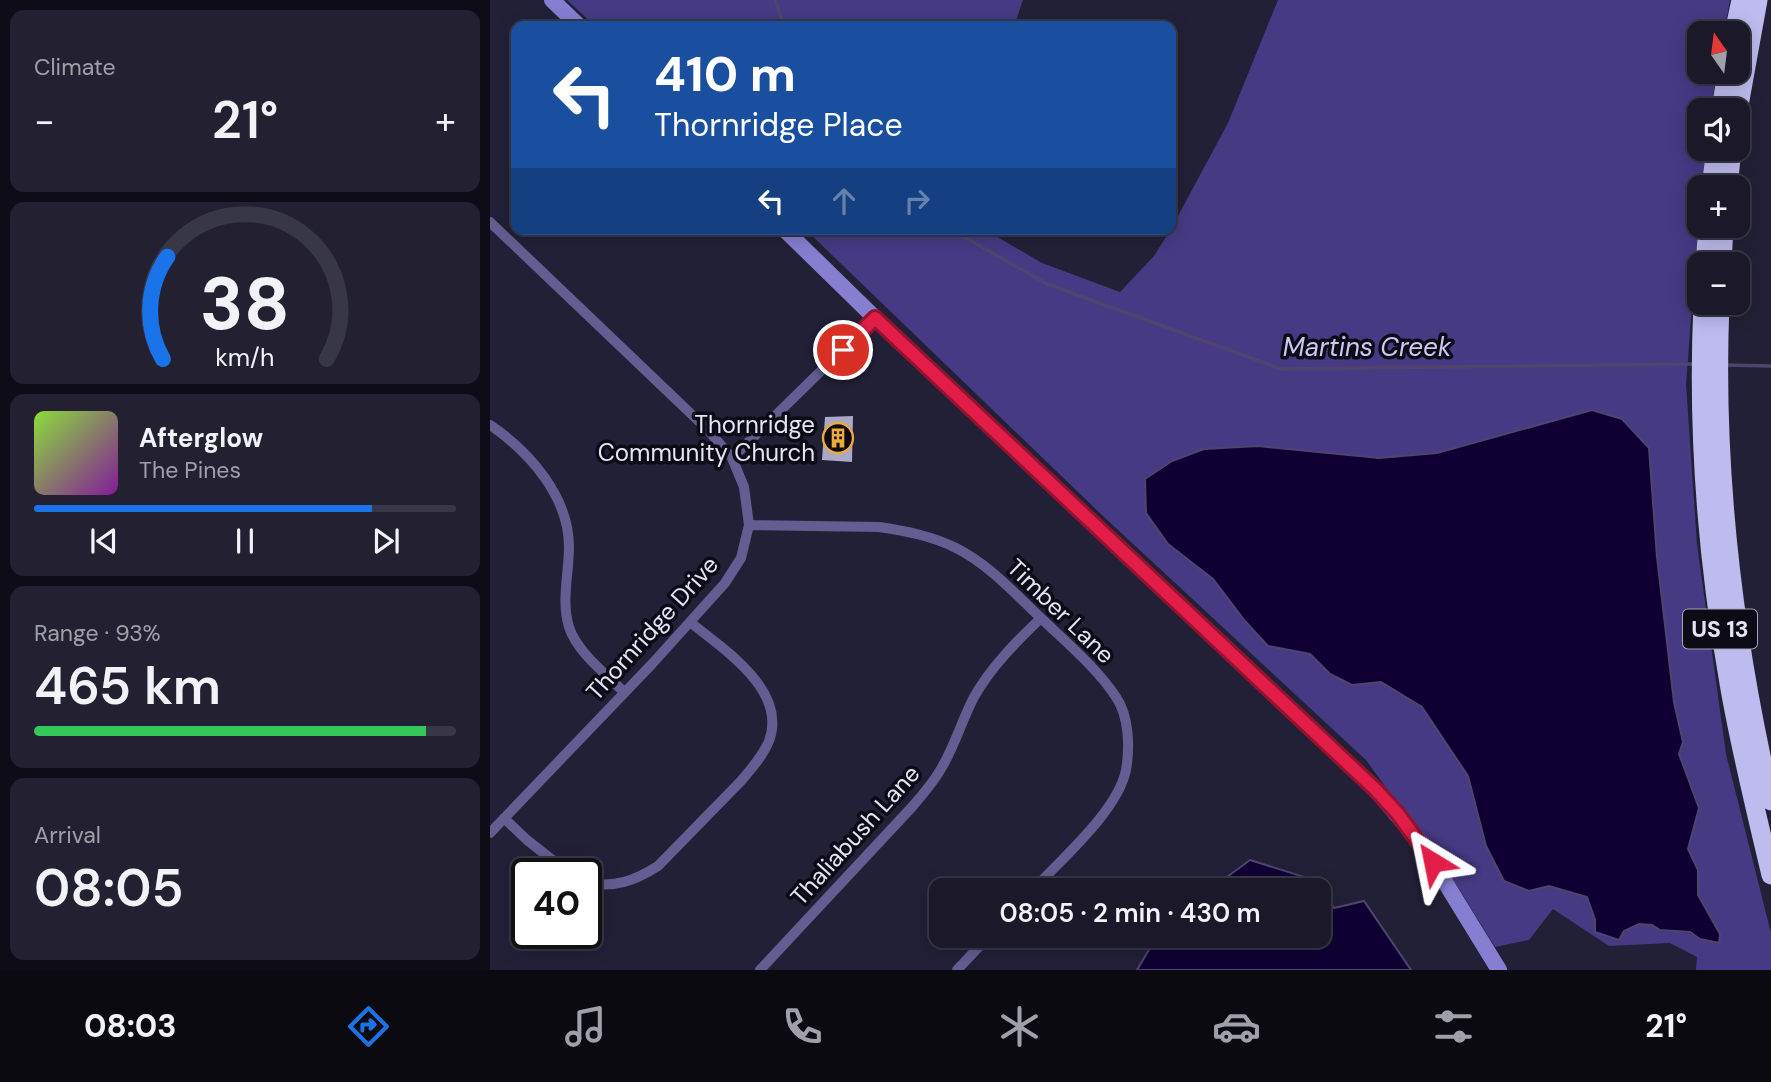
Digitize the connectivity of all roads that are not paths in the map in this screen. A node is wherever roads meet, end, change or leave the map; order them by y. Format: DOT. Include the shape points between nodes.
graph roads {
  1 [pos="552,0"];
  2 [pos="1741,0"];
  3 [pos="1758,0"];
  4 [pos="574,21"];
  5 [pos="1737,21"];
  6 [pos="1740,98"];
  7 [pos="490,222"];
  8 [pos="790,235"];
  9 [pos="1705,315"];
  10 [pos="1718,315"];
  11 [pos="875,318"];
  12 [pos="1710,356"];
  13 [pos="1710,379"];
  14 [pos="490,425"];
  15 [pos="732,458"];
  16 [pos="749,525"];
  17 [pos="1041,618"];
  18 [pos="690,622"];
  19 [pos="624,692"];
  20 [pos="1771,801"];
  21 [pos="504,818"];
  22 [pos="490,833"];
  23 [pos="550,858"];
  24 [pos="1771,875"];
  25 [pos="1044,878"];
  26 [pos="602,885"];
  27 [pos="978,948"];
  28 [pos="760,970"];
  29 [pos="957,970"];
  30 [pos="1499,970"];
  1 -- 4 [label="street"];
  2 -- 5 [label="highway"];
  3 -- 6 [label="highway"];
  7 -- 15 [label="street, Thornridge Drive"];
  8 -- 11 [label="street"];
  9 -- 12 [label="highway, US 13"];
  10 -- 12 [label="highway, US 13"];
  11 -- 15 [label="street"];
  11 -- 30 [label="street" via="1375,789 1420,843"];
  12 -- 13 [label="highway, US 13"];
  13 -- 20 [label="highway, US 13" via="1730,579 1745,680"];
  13 -- 24 [label="highway, US 13" via="1707,514 1718,614"];
  14 -- 19 [label="street" via="533,464 555,493 569,546 569,630"];
  15 -- 16 [label="street, Thornridge Drive" via="744,486"];
  16 -- 17 [label="street, Timber Lane" via="879,527 924,535 979,562"];
  16 -- 18 [label="street, Thornridge Drive" via="733,572"];
  17 -- 25 [label="street, Timber Lane" via="1116,697 1128,753 1116,795"];
  17 -- 28 [label="street, Thaliabush Lane" via="983,682 932,783"];
  18 -- 19 [label="street, Thornridge Drive"];
  18 -- 26 [label="street" via="756,681 772,717 769,739 741,782 658,866 643,876"];
  19 -- 21 [label="street, Thornridge Drive"];
  21 -- 22 [label="street, Thornridge Drive"];
  21 -- 23 [label="street"];
  27 -- 29 [label="street"];
}
